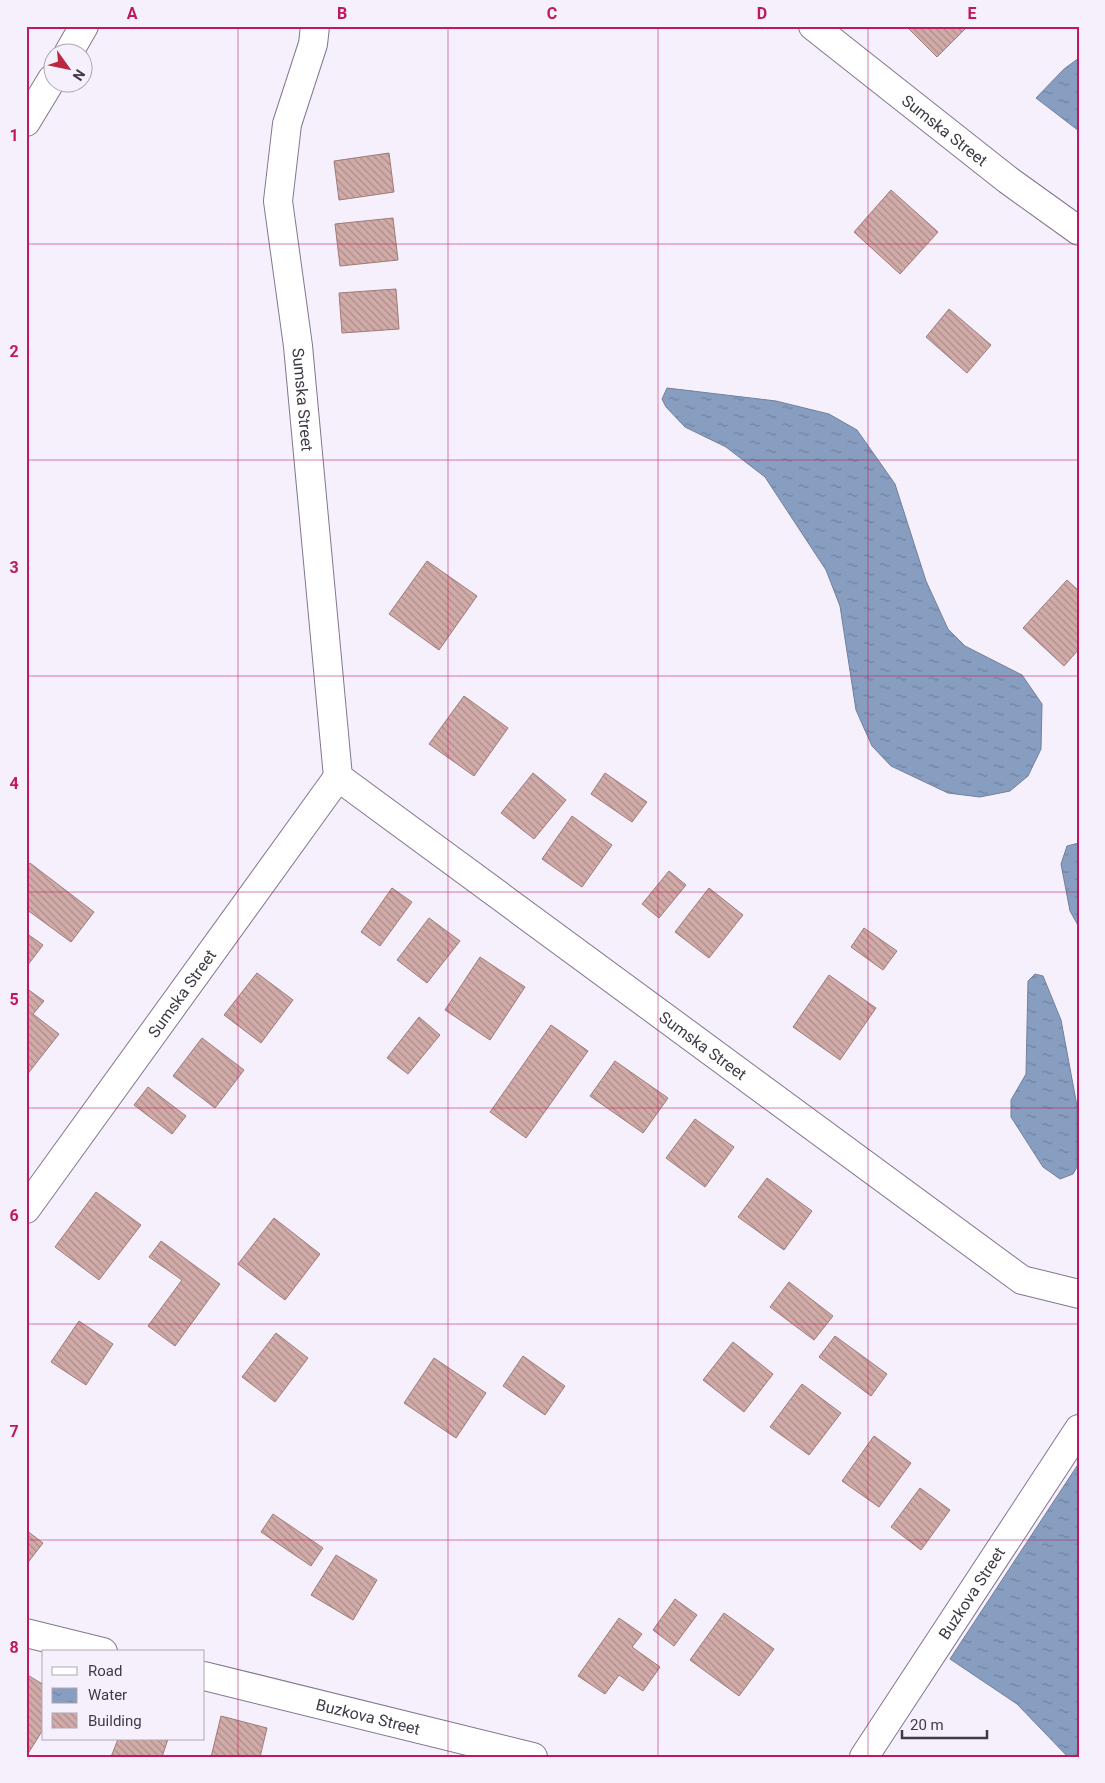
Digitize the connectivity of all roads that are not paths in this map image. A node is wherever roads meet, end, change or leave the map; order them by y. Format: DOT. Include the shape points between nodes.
graph roads {
  1 [pos="84,26"];
  2 [pos="315,26"];
  3 [pos="813,26"];
  4 [pos="74,42"];
  5 [pos="44,92"];
  6 [pos="26,122"];
  7 [pos="1079,231"];
  8 [pos="338,777"];
  9 [pos="26,1209"];
  10 [pos="1079,1294"];
  11 [pos="1079,1429"];
  12 [pos="26,1633"];
  13 [pos="95,1650"];
  14 [pos="205,1676"];
  15 [pos="533,1757"];
  16 [pos="864,1757"];
  1 -- 4 [label="street"];
  2 -- 8 [label="street, Sumska Street" via="313,44 287,124 278,201 298,346"];
  3 -- 7 [label="street, Sumska Street" via="1008,180"];
  5 -- 6 [label="street"];
  8 -- 9 [label="street, Sumska Street"];
  8 -- 10 [label="street, Sumska Street" via="1022,1280"];
  11 -- 16 [label="street, Buzkova Street"];
  12 -- 13 [label="street"];
  14 -- 15 [label="street, Buzkova Street"];
}
